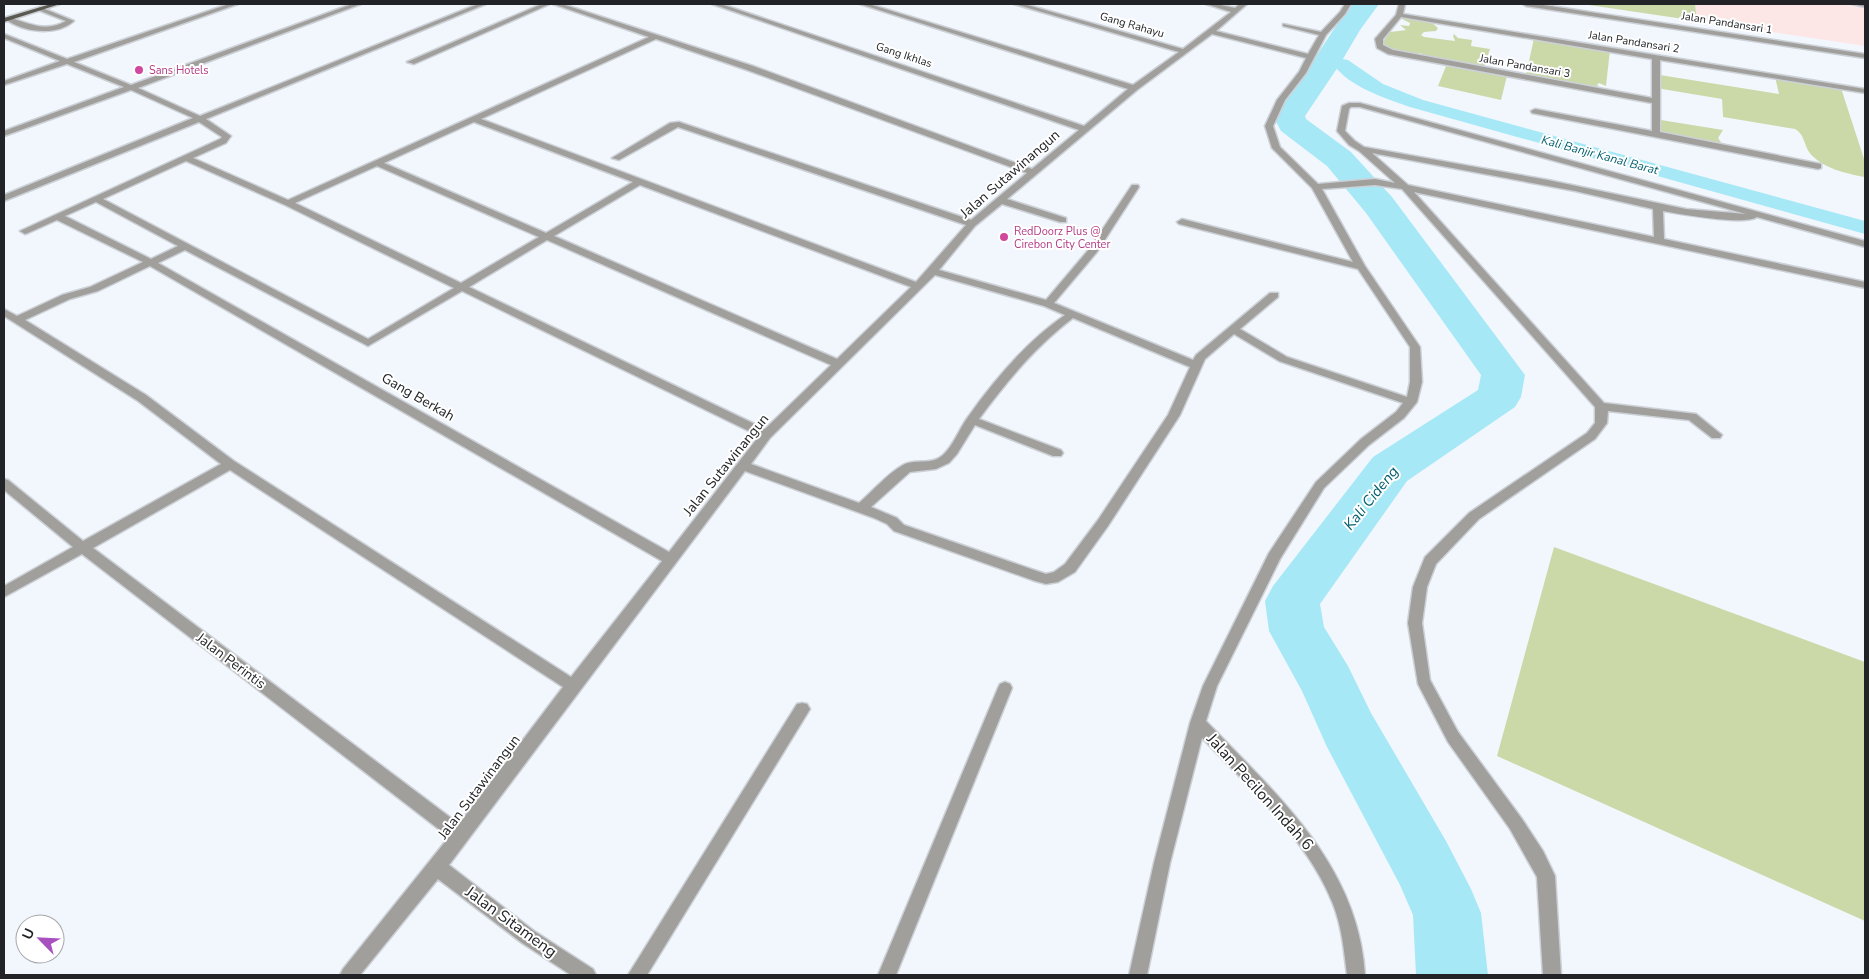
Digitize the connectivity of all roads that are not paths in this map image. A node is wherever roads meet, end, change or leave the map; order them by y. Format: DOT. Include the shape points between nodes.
graph roads {
  1 [pos="56,4"];
  2 [pos="236,4"];
  3 [pos="358,4"];
  4 [pos="483,4"];
  5 [pos="547,4"];
  6 [pos="556,4"];
  7 [pos="715,4"];
  8 [pos="863,4"];
  9 [pos="1017,4"];
  10 [pos="1209,4"];
  11 [pos="1348,4"];
  12 [pos="1402,4"];
  13 [pos="1526,4"];
  14 [pos="1855,4"];
  15 [pos="1865,5"];
  16 [pos="1240,7"];
  17 [pos="40,9"];
  18 [pos="1399,14"];
  19 [pos="6,20"];
  20 [pos="1285,25"];
  21 [pos="1211,32"];
  22 [pos="1323,34"];
  23 [pos="4,36"];
  24 [pos="655,37"];
  25 [pos="1184,51"];
  26 [pos="1656,56"];
  27 [pos="1865,56"];
  28 [pos="1310,57"];
  29 [pos="66,61"];
  30 [pos="411,62"];
  31 [pos="4,83"];
  32 [pos="130,87"];
  33 [pos="1134,88"];
  34 [pos="1865,91"];
  35 [pos="1656,101"];
  36 [pos="1535,111"];
  37 [pos="199,118"];
  38 [pos="474,119"];
  39 [pos="1085,129"];
  40 [pos="1656,133"];
  41 [pos="4,134"];
  42 [pos="1362,148"];
  43 [pos="187,158"];
  44 [pos="616,158"];
  45 [pos="378,163"];
  46 [pos="1818,166"];
  47 [pos="1032,172"];
  48 [pos="640,181"];
  49 [pos="1135,187"];
  50 [pos="1316,187"];
  51 [pos="1405,187"];
  52 [pos="4,198"];
  53 [pos="97,199"];
  54 [pos="1000,200"];
  55 [pos="288,203"];
  56 [pos="1658,207"];
  57 [pos="57,216"];
  58 [pos="1769,217"];
  59 [pos="1063,220"];
  60 [pos="1182,222"];
  61 [pos="972,224"];
  62 [pos="25,231"];
  63 [pos="548,237"];
  64 [pos="1659,241"];
  65 [pos="1865,244"];
  66 [pos="186,246"];
  67 [pos="150,262"];
  68 [pos="1360,267"];
  69 [pos="933,270"];
  70 [pos="916,285"];
  71 [pos="1865,285"];
  72 [pos="463,287"];
  73 [pos="1274,294"];
  74 [pos="1048,304"];
  75 [pos="4,312"];
  76 [pos="1072,314"];
  77 [pos="17,320"];
  78 [pos="1234,330"];
  79 [pos="838,364"];
  80 [pos="1196,365"];
  81 [pos="1411,402"];
  82 [pos="1601,406"];
  83 [pos="972,420"];
  84 [pos="766,435"];
  85 [pos="1716,435"];
  86 [pos="1057,452"];
  87 [pos="230,464"];
  88 [pos="742,465"];
  89 [pos="4,483"];
  90 [pos="862,508"];
  91 [pos="82,547"];
  92 [pos="670,559"];
  93 [pos="4,592"];
  94 [pos="573,686"];
  95 [pos="1005,688"];
  96 [pos="802,709"];
  97 [pos="1198,723"];
  98 [pos="461,836"];
  99 [pos="437,867"];
  100 [pos="349,975"];
  101 [pos="587,975"];
  102 [pos="637,975"];
  103 [pos="887,975"];
  104 [pos="1138,975"];
  105 [pos="1356,975"];
  106 [pos="1552,975"];
  1 -- 17 [label="main road"];
  2 -- 29 [label="street"];
  3 -- 32 [label="street"];
  4 -- 37 [label="street"];
  5 -- 30 [label="street"];
  6 -- 24 [label="street"];
  7 -- 39 [label="street, Gang Ikhlas"];
  8 -- 33 [label="street"];
  9 -- 25 [label="street, Gang Rahayu"];
  10 -- 16 [label="street"];
  11 -- 22 [label="street"];
  12 -- 18 [label="street"];
  13 -- 27 [label="street, Jalan Pandansari 1"];
  14 -- 15 [label="street"];
  16 -- 21 [label="street, Jalan Sutawinangun"];
  17 -- 19 [label="main road"];
  17 -- 19 [label="street" via="71,21 44,30"];
  18 -- 26 [label="street, Jalan Pandansari 2"];
  18 -- 35 [label="street, Jalan Pandansari 3" via="1379,40 1380,46 1391,52"];
  20 -- 22 [label="street"];
  21 -- 25 [label="street, Jalan Sutawinangun"];
  21 -- 28 [label="street"];
  22 -- 28 [label="street"];
  23 -- 29 [label="street"];
  24 -- 38 [label="street"];
  24 -- 47 [label="street" via="750,68"];
  25 -- 33 [label="street, Jalan Sutawinangun"];
  26 -- 34 [label="street, Jalan Pandansari 2"];
  26 -- 35 [label="street"];
  28 -- 50 [label="street" via="1268,126 1276,148"];
  29 -- 31 [label="street"];
  29 -- 32 [label="street"];
  32 -- 37 [label="street"];
  32 -- 41 [label="street"];
  33 -- 39 [label="street, Jalan Sutawinangun"];
  35 -- 40 [label="street"];
  36 -- 40 [label="street"];
  37 -- 43 [label="street" via="226,134 227,138"];
  37 -- 52 [label="street"];
  38 -- 45 [label="street"];
  38 -- 48 [label="street"];
  39 -- 47 [label="street, Jalan Sutawinangun"];
  40 -- 46 [label="street"];
  42 -- 51 [label="street"];
  42 -- 56 [label="street"];
  42 -- 58 [label="street" via="1348,140 1342,131 1345,108 1349,105 1398,115"];
  43 -- 53 [label="street"];
  43 -- 55 [label="street"];
  44 -- 61 [label="street" via="679,124"];
  45 -- 55 [label="street"];
  45 -- 63 [label="street"];
  47 -- 54 [label="street, Jalan Sutawinangun"];
  48 -- 63 [label="street"];
  48 -- 70 [label="street"];
  49 -- 74 [label="street" via="1094,250"];
  50 -- 51 [label="street" via="1375,182"];
  50 -- 68 [label="street"];
  51 -- 64 [label="street"];
  51 -- 82 [label="street"];
  53 -- 57 [label="street"];
  53 -- 66 [label="street"];
  54 -- 59 [label="street"];
  54 -- 61 [label="street, Jalan Sutawinangun"];
  55 -- 72 [label="street"];
  56 -- 58 [label="street" via="1718,217"];
  56 -- 64 [label="street"];
  57 -- 62 [label="street"];
  57 -- 67 [label="street, Gang Berkah"];
  58 -- 65 [label="street"];
  60 -- 68 [label="street"];
  61 -- 69 [label="street, Jalan Sutawinangun"];
  63 -- 72 [label="street"];
  63 -- 79 [label="street"];
  64 -- 71 [label="street"];
  66 -- 67 [label="street"];
  66 -- 72 [label="street" via="368,343"];
  67 -- 77 [label="street"];
  67 -- 92 [label="street, Gang Berkah"];
  68 -- 81 [label="street" via="1415,347 1416,382"];
  69 -- 70 [label="street, Jalan Sutawinangun"];
  69 -- 74 [label="street"];
  70 -- 79 [label="street, Jalan Sutawinangun"];
  72 -- 84 [label="street"];
  73 -- 78 [label="street"];
  74 -- 76 [label="street"];
  75 -- 77 [label="street"];
  76 -- 80 [label="street"];
  76 -- 83 [label="street" via="1021,358"];
  77 -- 87 [label="street" via="142,398"];
  78 -- 80 [label="street" via="1200,357"];
  78 -- 81 [label="street" via="1283,359"];
  79 -- 84 [label="street, Jalan Sutawinangun"];
  80 -- 90 [label="street" via="1174,415 1104,523 1070,568 1058,577 1046,579 1035,576 899,528 892,521"];
  81 -- 97 [label="street" via="1320,485 1274,557 1210,686"];
  82 -- 85 [label="street" via="1692,417"];
  82 -- 106 [label="street" via="1600,429 1474,516 1430,561 1420,587 1414,623 1423,680 1453,737 1516,824 1546,876"];
  83 -- 86 [label="street"];
  83 -- 90 [label="street" via="946,460 935,466 914,465 906,469"];
  84 -- 88 [label="street, Jalan Sutawinangun"];
  87 -- 91 [label="street"];
  87 -- 94 [label="street"];
  88 -- 90 [label="street"];
  88 -- 92 [label="street, Jalan Sutawinangun"];
  89 -- 91 [label="street, Jalan Perintis"];
  91 -- 93 [label="street"];
  91 -- 98 [label="street, Jalan Perintis"];
  92 -- 94 [label="street, Jalan Sutawinangun"];
  94 -- 98 [label="street, Jalan Sutawinangun"];
  95 -- 103 [label="street"];
  96 -- 102 [label="street"];
  97 -- 104 [label="street" via="1162,863"];
  97 -- 105 [label="street, Jalan Pecilon Indah 6" via="1285,817 1320,861 1340,898"];
  98 -- 99 [label="street, Jalan Sutawinangun"];
  99 -- 100 [label="street, Jalan Sutawinangun"];
  99 -- 101 [label="street, Jalan Sitameng" via="528,937"];
}
